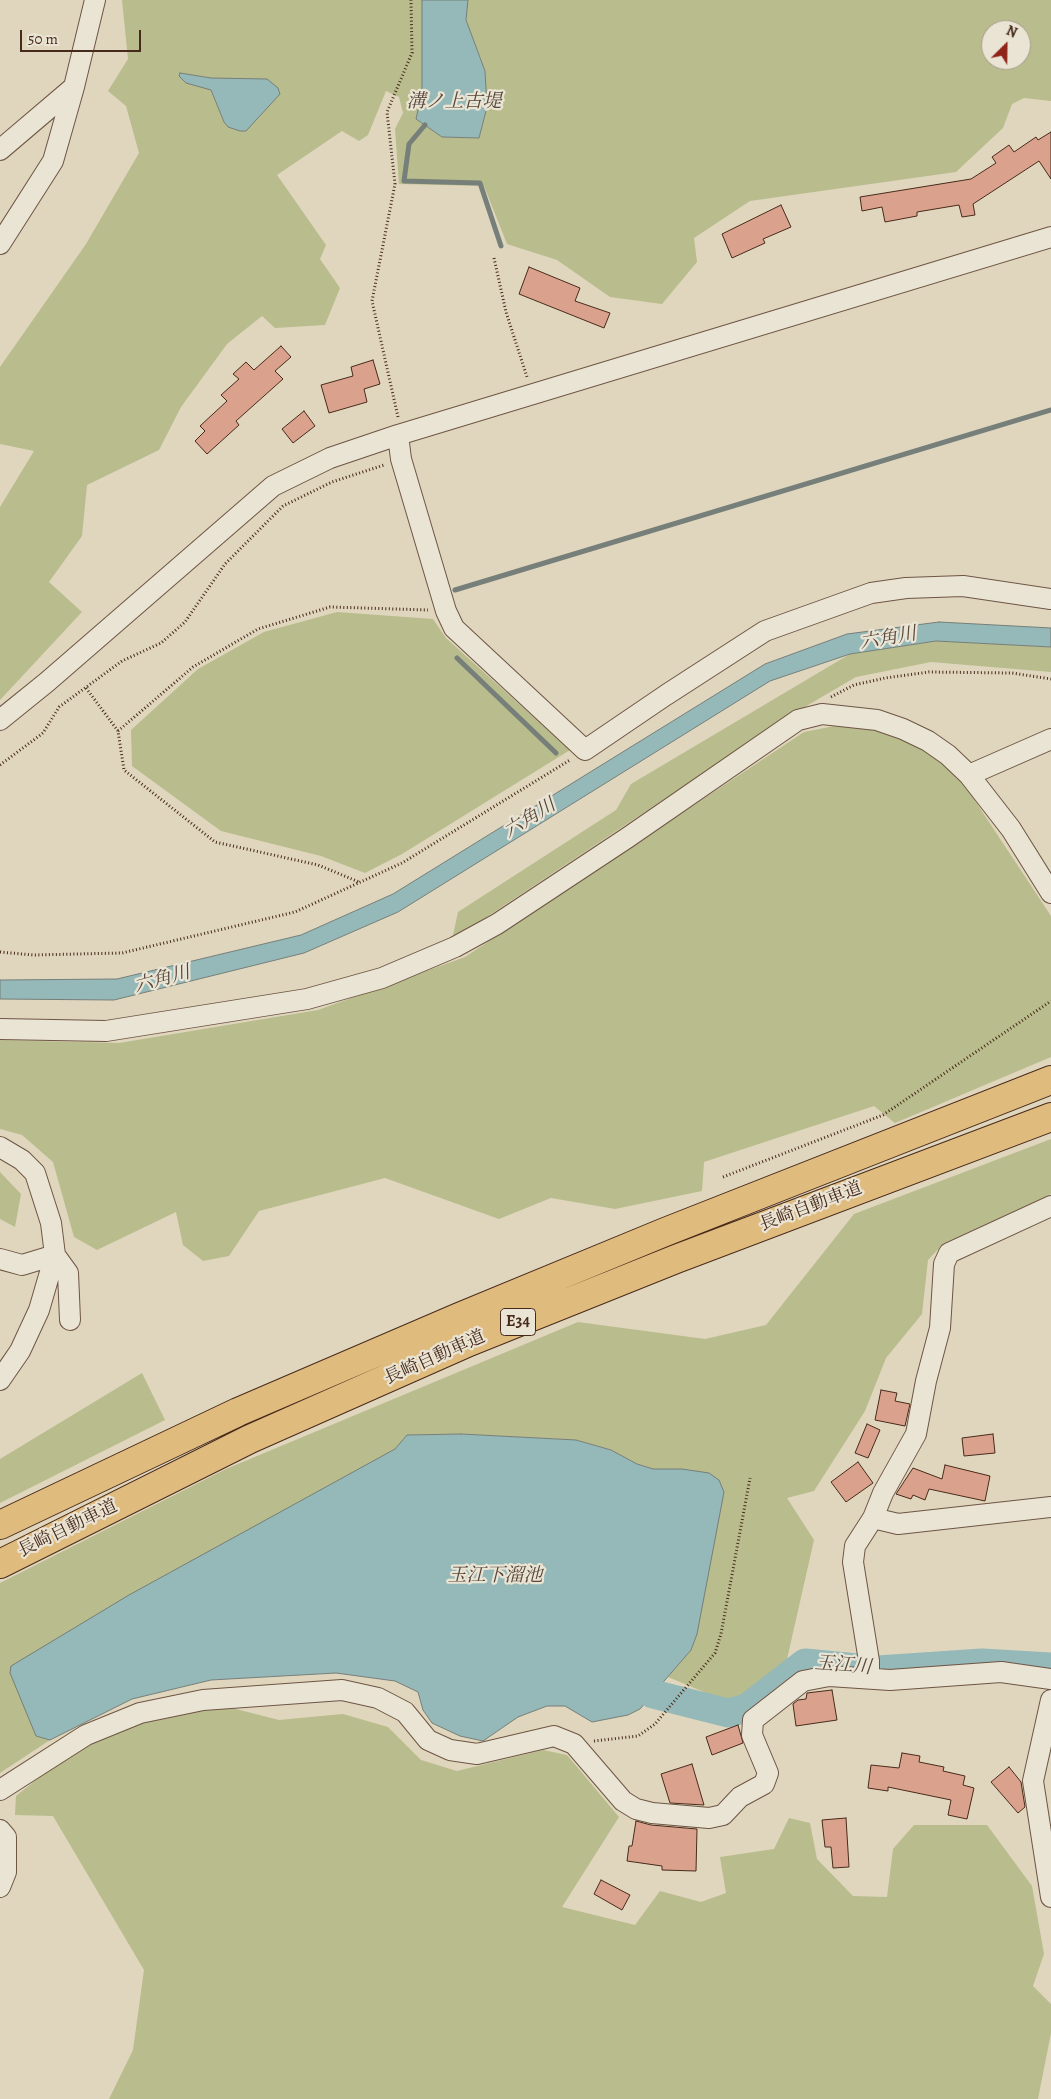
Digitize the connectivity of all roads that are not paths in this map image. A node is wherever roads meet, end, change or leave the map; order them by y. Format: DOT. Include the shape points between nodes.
graph roads {
  1 [pos="95,0"];
  2 [pos="74,87"];
  3 [pos="0,150"];
  4 [pos="1051,237"];
  5 [pos="0,244"];
  6 [pos="398,435"];
  7 [pos="1051,599"];
  8 [pos="0,720"];
  9 [pos="1051,739"];
  10 [pos="969,775"];
  11 [pos="1051,893"];
  12 [pos="0,1029"];
  13 [pos="1051,1080"];
  14 [pos="1051,1117"];
  15 [pos="0,1147"];
  16 [pos="1051,1206"];
  17 [pos="55,1255"];
  18 [pos="0,1259"];
  19 [pos="70,1320"];
  20 [pos="0,1380"];
  21 [pos="1051,1507"];
  22 [pos="873,1518"];
  23 [pos="0,1525"];
  24 [pos="0,1564"];
  25 [pos="869,1670"];
  26 [pos="1051,1679"];
  27 [pos="1051,1700"];
  28 [pos="0,1790"];
  29 [pos="0,1830"];
  30 [pos="0,1887"];
  31 [pos="1051,1897"];
  1 -- 2 [label="street"];
  2 -- 3 [label="street"];
  2 -- 5 [label="street" via="53,161"];
  4 -- 6 [label="street"];
  6 -- 7 [label="street" via="401,459 446,611 454,628 585,750 765,631 871,593 963,586"];
  6 -- 8 [label="street" via="330,458 273,486"];
  9 -- 10 [label="street"];
  10 -- 11 [label="street" via="1011,829"];
  10 -- 12 [label="street" via="928,741 877,720 822,714 798,720 497,924 455,947 382,978 307,999 106,1031"];
  13 -- 23 [label="highway, 長崎自動車道 / E34" via="459,1317 238,1412"];
  14 -- 24 [label="highway, 長崎自動車道 / E34" via="676,1259 469,1342 250,1439"];
  15 -- 17 [label="street" via="22,1160 35,1173 51,1223"];
  16 -- 22 [label="street" via="949,1253 944,1264 940,1328 916,1434"];
  17 -- 18 [label="street" via="22,1265"];
  17 -- 19 [label="street" via="68,1273"];
  17 -- 20 [label="street" via="39,1310 20,1350"];
  21 -- 22 [label="street" via="898,1524"];
  22 -- 25 [label="street" via="855,1546 853,1562"];
  25 -- 26 [label="street" via="890,1680 1001,1672"];
  25 -- 28 [label="street" via="803,1681 753,1720 752,1735 768,1773 764,1784 740,1797 723,1815 709,1818 636,1809 623,1800 574,1744 554,1736 477,1754 450,1750 428,1740 405,1712 378,1698 342,1690 203,1700 140,1713 86,1735"];
  27 -- 31 [label="street" via="1033,1781"];
  29 -- 30 [label="street" via="6,1837 6,1872"];
}
